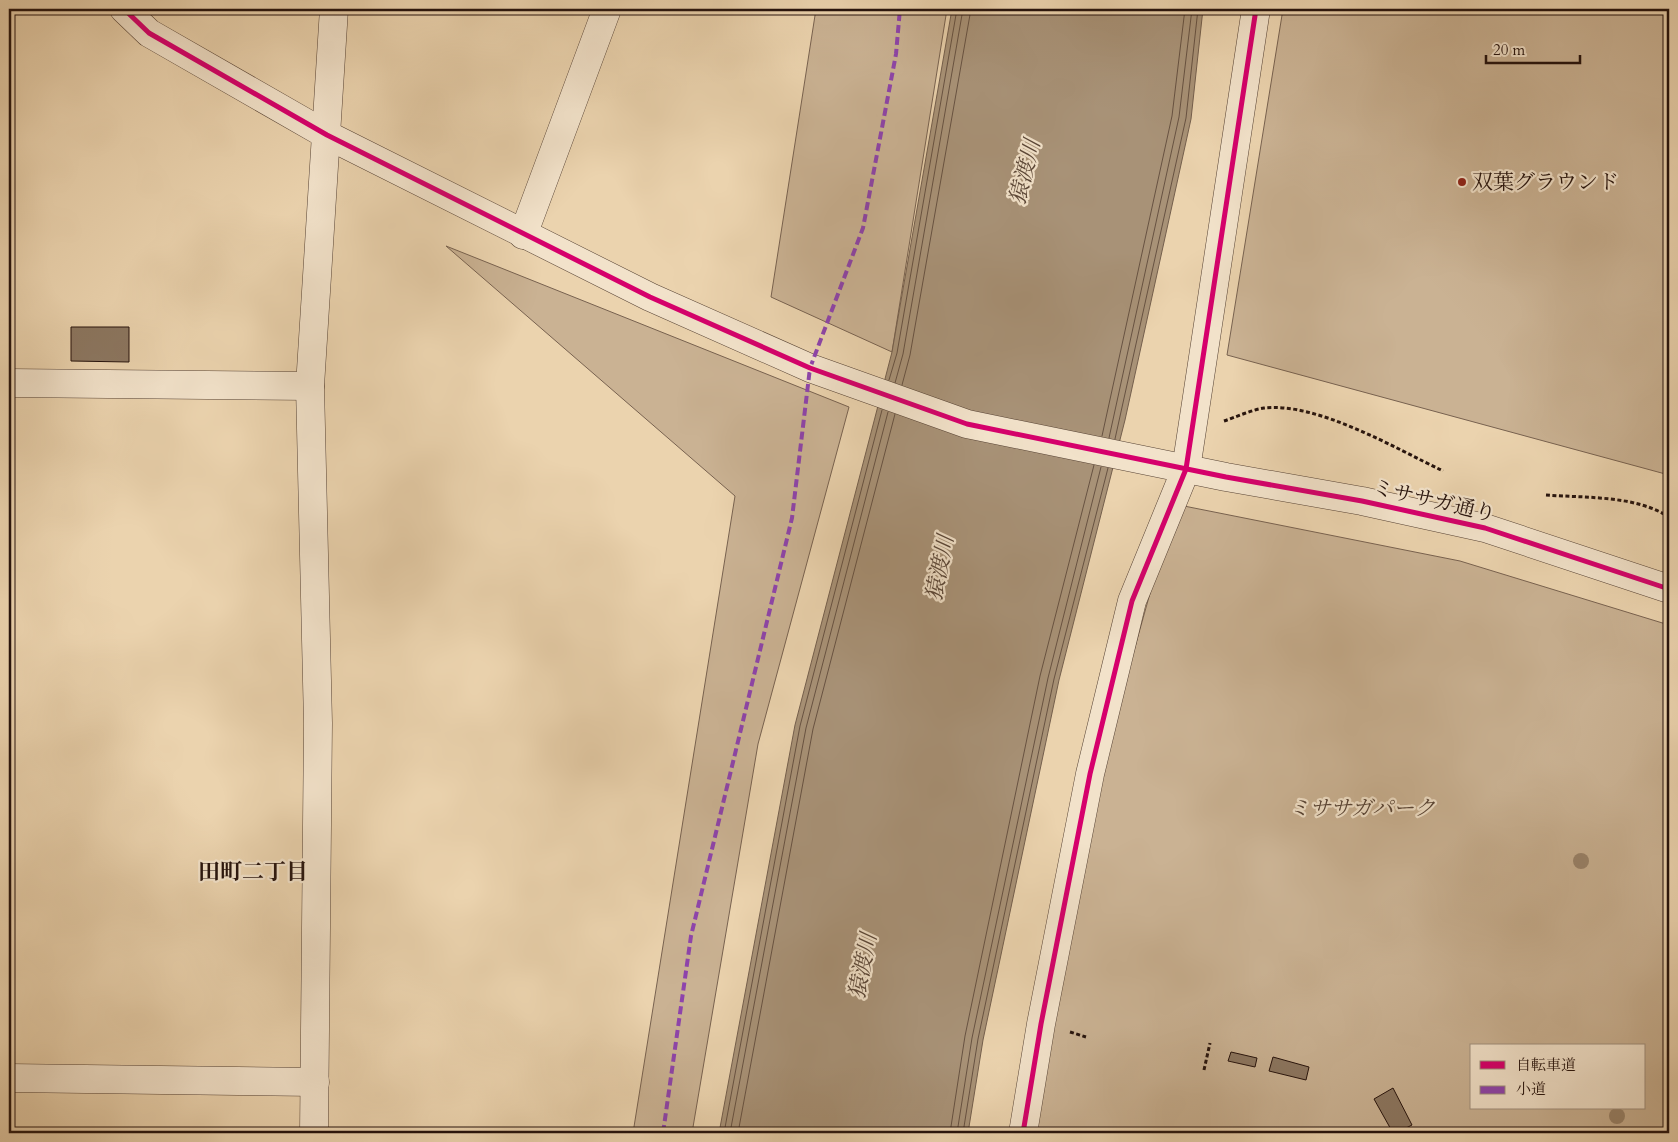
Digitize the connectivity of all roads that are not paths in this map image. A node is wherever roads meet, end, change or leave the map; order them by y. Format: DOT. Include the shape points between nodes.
graph roads {
  1 [pos="124,9"];
  2 [pos="334,9"];
  3 [pos="607,9"];
  4 [pos="1256,9"];
  5 [pos="327,135"];
  6 [pos="523,234"];
  7 [pos="9,383"];
  8 [pos="310,386"];
  9 [pos="1186,469"];
  10 [pos="1669,589"];
  11 [pos="9,1078"];
  12 [pos="314,1082"];
  13 [pos="314,1133"];
  14 [pos="1023,1133"];
  1 -- 5 [label="street, ミササガ通り" via="149,33"];
  2 -- 5 [label="street"];
  3 -- 6 [label="street"];
  4 -- 9 [label="street"];
  5 -- 6 [label="street, ミササガ通り"];
  5 -- 8 [label="street"];
  6 -- 9 [label="street, ミササガ通り" via="650,297 810,368 967,424"];
  7 -- 8 [label="street"];
  8 -- 12 [label="street" via="318,723"];
  9 -- 10 [label="street, ミササガ通り" via="1362,501 1484,528"];
  9 -- 14 [label="street" via="1132,602 1090,774"];
  11 -- 12 [label="street"];
  12 -- 13 [label="street"];
}
